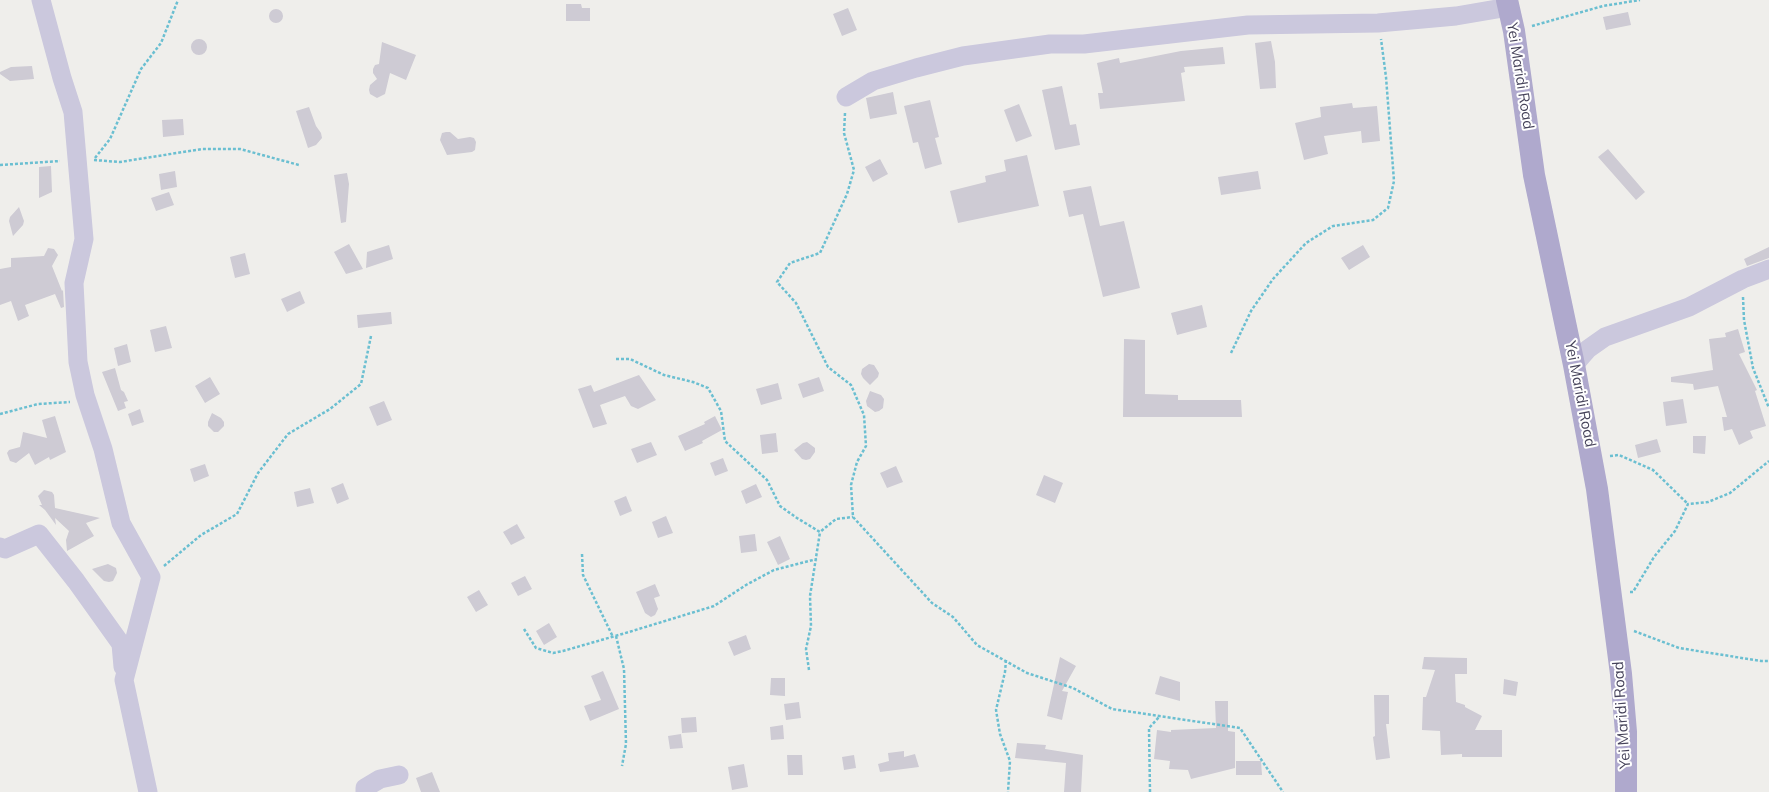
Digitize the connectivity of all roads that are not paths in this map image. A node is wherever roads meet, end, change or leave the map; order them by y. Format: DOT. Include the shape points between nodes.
graph roads {
  1 [pos="41,0"];
  2 [pos="1508,4"];
  3 [pos="846,97"];
  4 [pos="1769,269"];
  5 [pos="1574,365"];
  6 [pos="0,547"];
  7 [pos="124,680"];
  8 [pos="399,775"];
  9 [pos="148,792"];
  10 [pos="365,792"];
  11 [pos="1626,792"];
  1 -- 7 [label="street" via="85,159 84,239 74,283 78,362 121,523 152,577"];
  2 -- 3 [label="street" via="1456,16 1378,23 1248,26 1084,44 1050,44 963,56 872,81"];
  2 -- 5 [label="main road, Yei Maridi Road" via="1514,30 1534,175"];
  4 -- 5 [label="street" via="1743,279 1689,308 1605,337 1588,349"];
  5 -- 11 [label="main road, Yei Maridi Road" via="1592,458 1616,630 1626,732"];
  6 -- 7 [label="street" via="5,550 39,534 121,644"];
  7 -- 9 [label="street"];
  8 -- 10 [label="street" via="364,788"];
}
